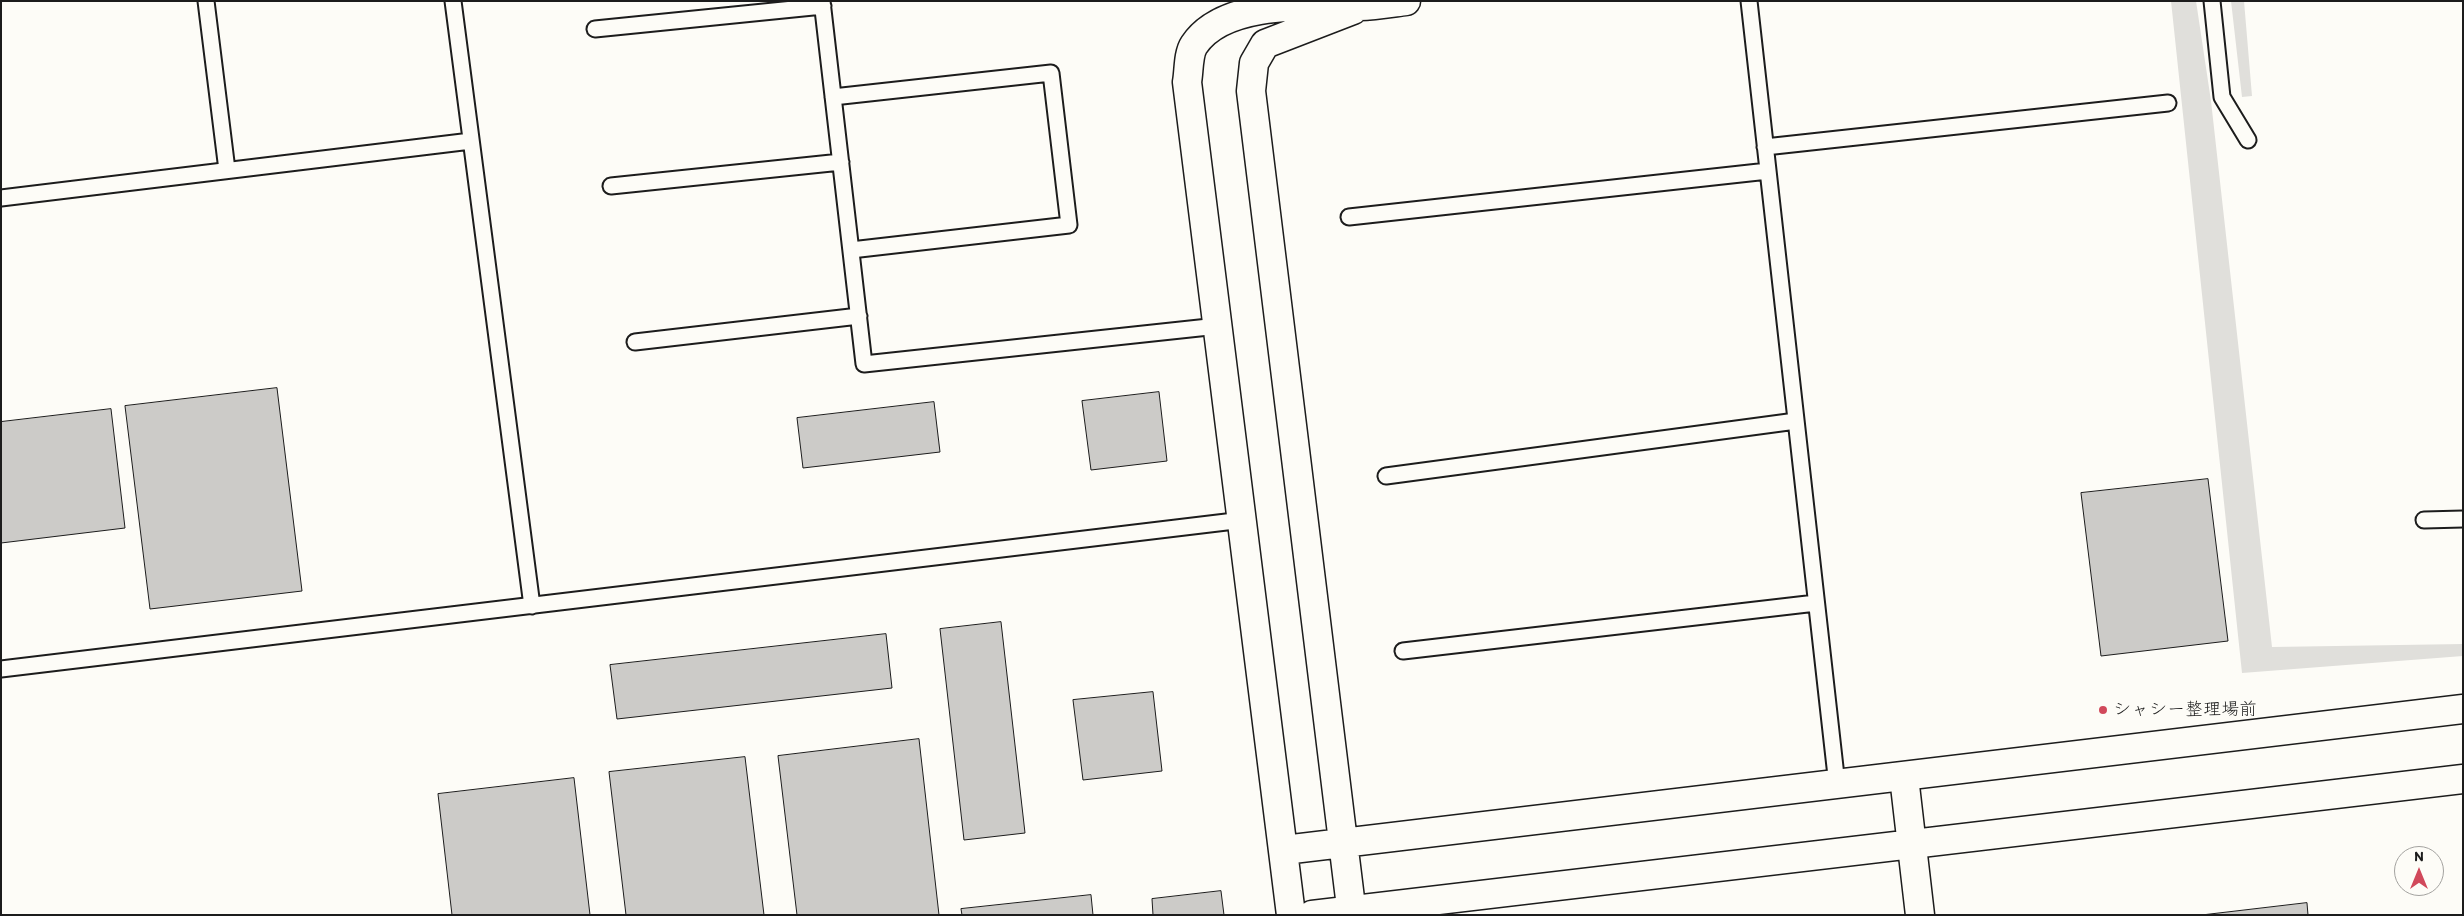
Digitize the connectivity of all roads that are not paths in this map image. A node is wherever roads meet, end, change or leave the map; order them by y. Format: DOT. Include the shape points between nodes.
graph roads {
  1 [pos="206,1"];
  2 [pos="453,1"];
  3 [pos="1406,1"];
  4 [pos="1749,1"];
  5 [pos="2212,1"];
  6 [pos="822,4"];
  7 [pos="1362,6"];
  8 [pos="594,29"];
  9 [pos="833,97"];
  10 [pos="2168,103"];
  11 [pos="2248,140"];
  12 [pos="471,141"];
  13 [pos="1765,147"];
  14 [pos="841,162"];
  15 [pos="227,170"];
  16 [pos="1768,171"];
  17 [pos="611,186"];
  18 [pos="1,198"];
  19 [pos="1349,217"];
  20 [pos="851,250"];
  21 [pos="859,316"];
  22 [pos="1218,326"];
  23 [pos="635,342"];
  24 [pos="1796,421"];
  25 [pos="1386,476"];
  26 [pos="2463,519"];
  27 [pos="1243,520"];
  28 [pos="2424,520"];
  29 [pos="1816,603"];
  30 [pos="532,606"];
  31 [pos="1403,651"];
  32 [pos="1,669"];
  33 [pos="2463,709"];
  34 [pos="1904,777"];
  35 [pos="2463,779"];
  36 [pos="1837,784"];
  37 [pos="1343,842"];
  38 [pos="1911,844"];
  39 [pos="1284,850"];
  40 [pos="1352,912"];
  41 [pos="1291,915"];
  42 [pos="1312,915"];
  43 [pos="1920,915"];
  1 -- 15 [label="lane"];
  2 -- 12 [label="lane"];
  3 -- 7 [label="street"];
  4 -- 13 [label="lane"];
  5 -- 11 [label="lane" via="2222,97"];
  6 -- 8 [label="lane"];
  6 -- 9 [label="lane"];
  7 -- 22 [label="street" via="1301,3 1250,9 1214,22 1193,46 1187,82"];
  7 -- 37 [label="street" via="1265,44 1254,63 1251,91"];
  9 -- 14 [label="lane"];
  9 -- 20 [label="lane" via="1051,73 1069,225"];
  10 -- 13 [label="lane"];
  12 -- 15 [label="lane"];
  12 -- 30 [label="lane"];
  13 -- 16 [label="lane"];
  14 -- 17 [label="lane"];
  14 -- 20 [label="lane"];
  15 -- 18 [label="lane"];
  16 -- 19 [label="lane"];
  16 -- 24 [label="lane"];
  20 -- 21 [label="lane"];
  21 -- 22 [label="lane" via="864,364"];
  21 -- 23 [label="lane"];
  22 -- 27 [label="street"];
  24 -- 25 [label="lane"];
  24 -- 29 [label="lane"];
  26 -- 28 [label="lane"];
  27 -- 30 [label="lane"];
  27 -- 39 [label="street"];
  29 -- 31 [label="lane"];
  29 -- 36 [label="lane"];
  30 -- 32 [label="lane"];
  33 -- 34 [label="street"];
  34 -- 36 [label="street"];
  34 -- 38 [label="street"];
  35 -- 38 [label="street"];
  36 -- 37 [label="street"];
  37 -- 39 [label="street"];
  37 -- 40 [label="street"];
  38 -- 40 [label="street"];
  38 -- 43 [label="street"];
  39 -- 41 [label="street"];
  40 -- 42 [label="street"];
}
